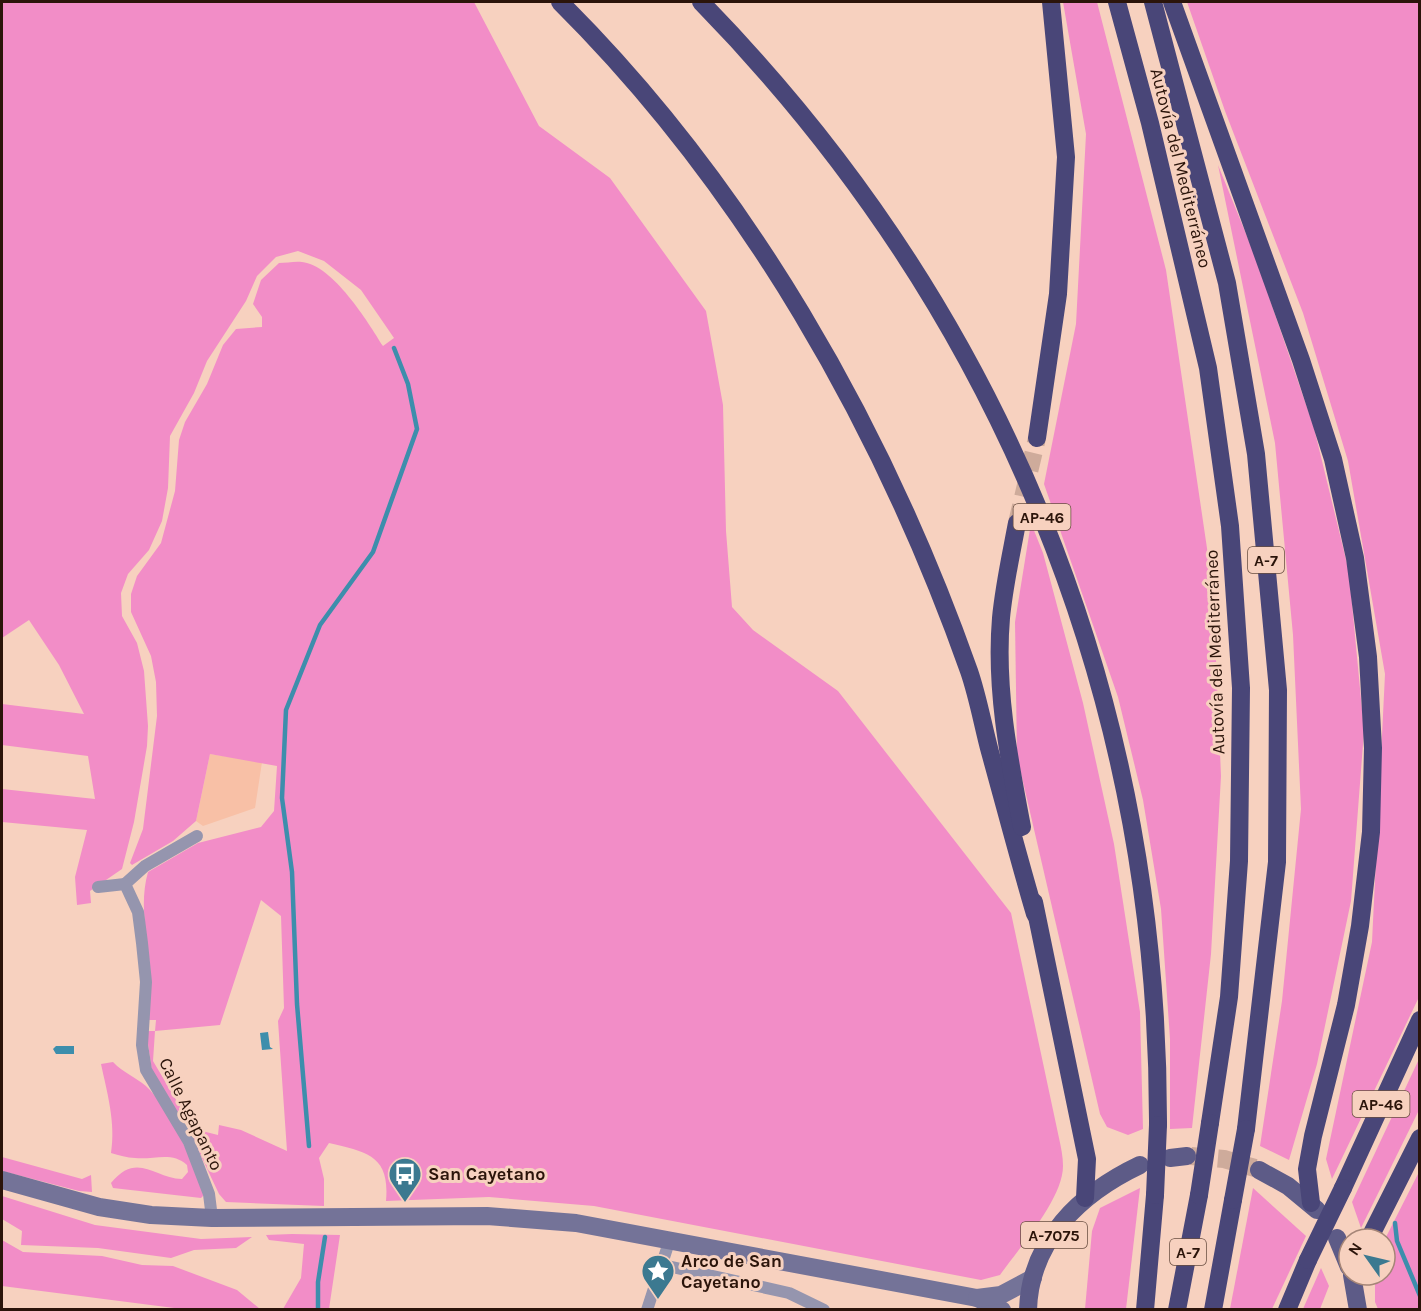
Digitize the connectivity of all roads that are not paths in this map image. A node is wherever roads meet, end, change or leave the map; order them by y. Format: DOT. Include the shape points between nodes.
graph roads {
  1 [pos="560,2"];
  2 [pos="701,2"];
  3 [pos="1051,2"];
  4 [pos="1117,2"];
  5 [pos="1153,2"];
  6 [pos="1172,2"];
  7 [pos="1037,438"];
  8 [pos="1017,523"];
  9 [pos="197,836"];
  10 [pos="125,884"];
  11 [pos="98,887"];
  12 [pos="1035,914"];
  13 [pos="1419,1020"];
  14 [pos="1419,1138"];
  15 [pos="1140,1165"];
  16 [pos="1259,1170"];
  17 [pos="2,1180"];
  18 [pos="1084,1197"];
  19 [pos="1314,1206"];
  20 [pos="212,1218"];
  21 [pos="1376,1227"];
  22 [pos="670,1239"];
  23 [pos="663,1265"];
  24 [pos="1033,1278"];
  25 [pos="1354,1287"];
  26 [pos="977,1298"];
  27 [pos="647,1310"];
  28 [pos="824,1310"];
  29 [pos="1002,1310"];
  30 [pos="1028,1310"];
  31 [pos="1145,1310"];
  32 [pos="1178,1310"];
  33 [pos="1213,1310"];
  34 [pos="1287,1310"];
  35 [pos="1358,1310"];
  1 -- 12 [label="highway" via="642,91 710,177 818,342 869,436 918,539 970,674"];
  2 -- 31 [label="highway, AP-46, bridge" via="812,124 940,309 978,376 1054,544 1079,615 1127,798 1153,983 1158,1125"];
  3 -- 7 [label="highway" via="1066,157 1058,294"];
  4 -- 32 [label="highway, Autovía del Mediterráneo / A-7, bridge" via="1208,368 1230,526 1241,688 1239,861 1229,997"];
  5 -- 33 [label="highway, Autovía del Mediterráneo / A-7, bridge" via="1227,283 1256,454 1278,690 1277,862 1246,1129"];
  6 -- 19 [label="highway" via="1333,459 1355,558 1368,657 1373,748 1371,832 1346,1005 1307,1169"];
  8 -- 12 [label="highway" via="1001,619 1001,683 1008,757"];
  9 -- 10 [label="street" via="145,866"];
  10 -- 11 [label="street"];
  10 -- 20 [label="street, Calle Agapanto" via="138,912 142,943 146,982 142,1045 146,1070 196,1159 209,1194"];
  12 -- 18 [label="highway" via="1087,1159"];
  13 -- 34 [label="highway, AP-46, bridge"];
  14 -- 21 [label="highway"];
  15 -- 18 [label="main road, A-7075"];
  16 -- 19 [label="main road" via="1288,1185"];
  17 -- 20 [label="main road" via="99,1207"];
  18 -- 24 [label="main road, A-7075" via="1061,1224"];
  20 -- 22 [label="main road" via="527,1217"];
  22 -- 23 [label="street"];
  22 -- 26 [label="main road"];
  23 -- 27 [label="street"];
  23 -- 28 [label="street" via="789,1293"];
  24 -- 26 [label="main road" via="1001,1295"];
  24 -- 30 [label="main road, A-7075"];
  25 -- 35 [label="main road"];
  26 -- 29 [label="main road"];
}
